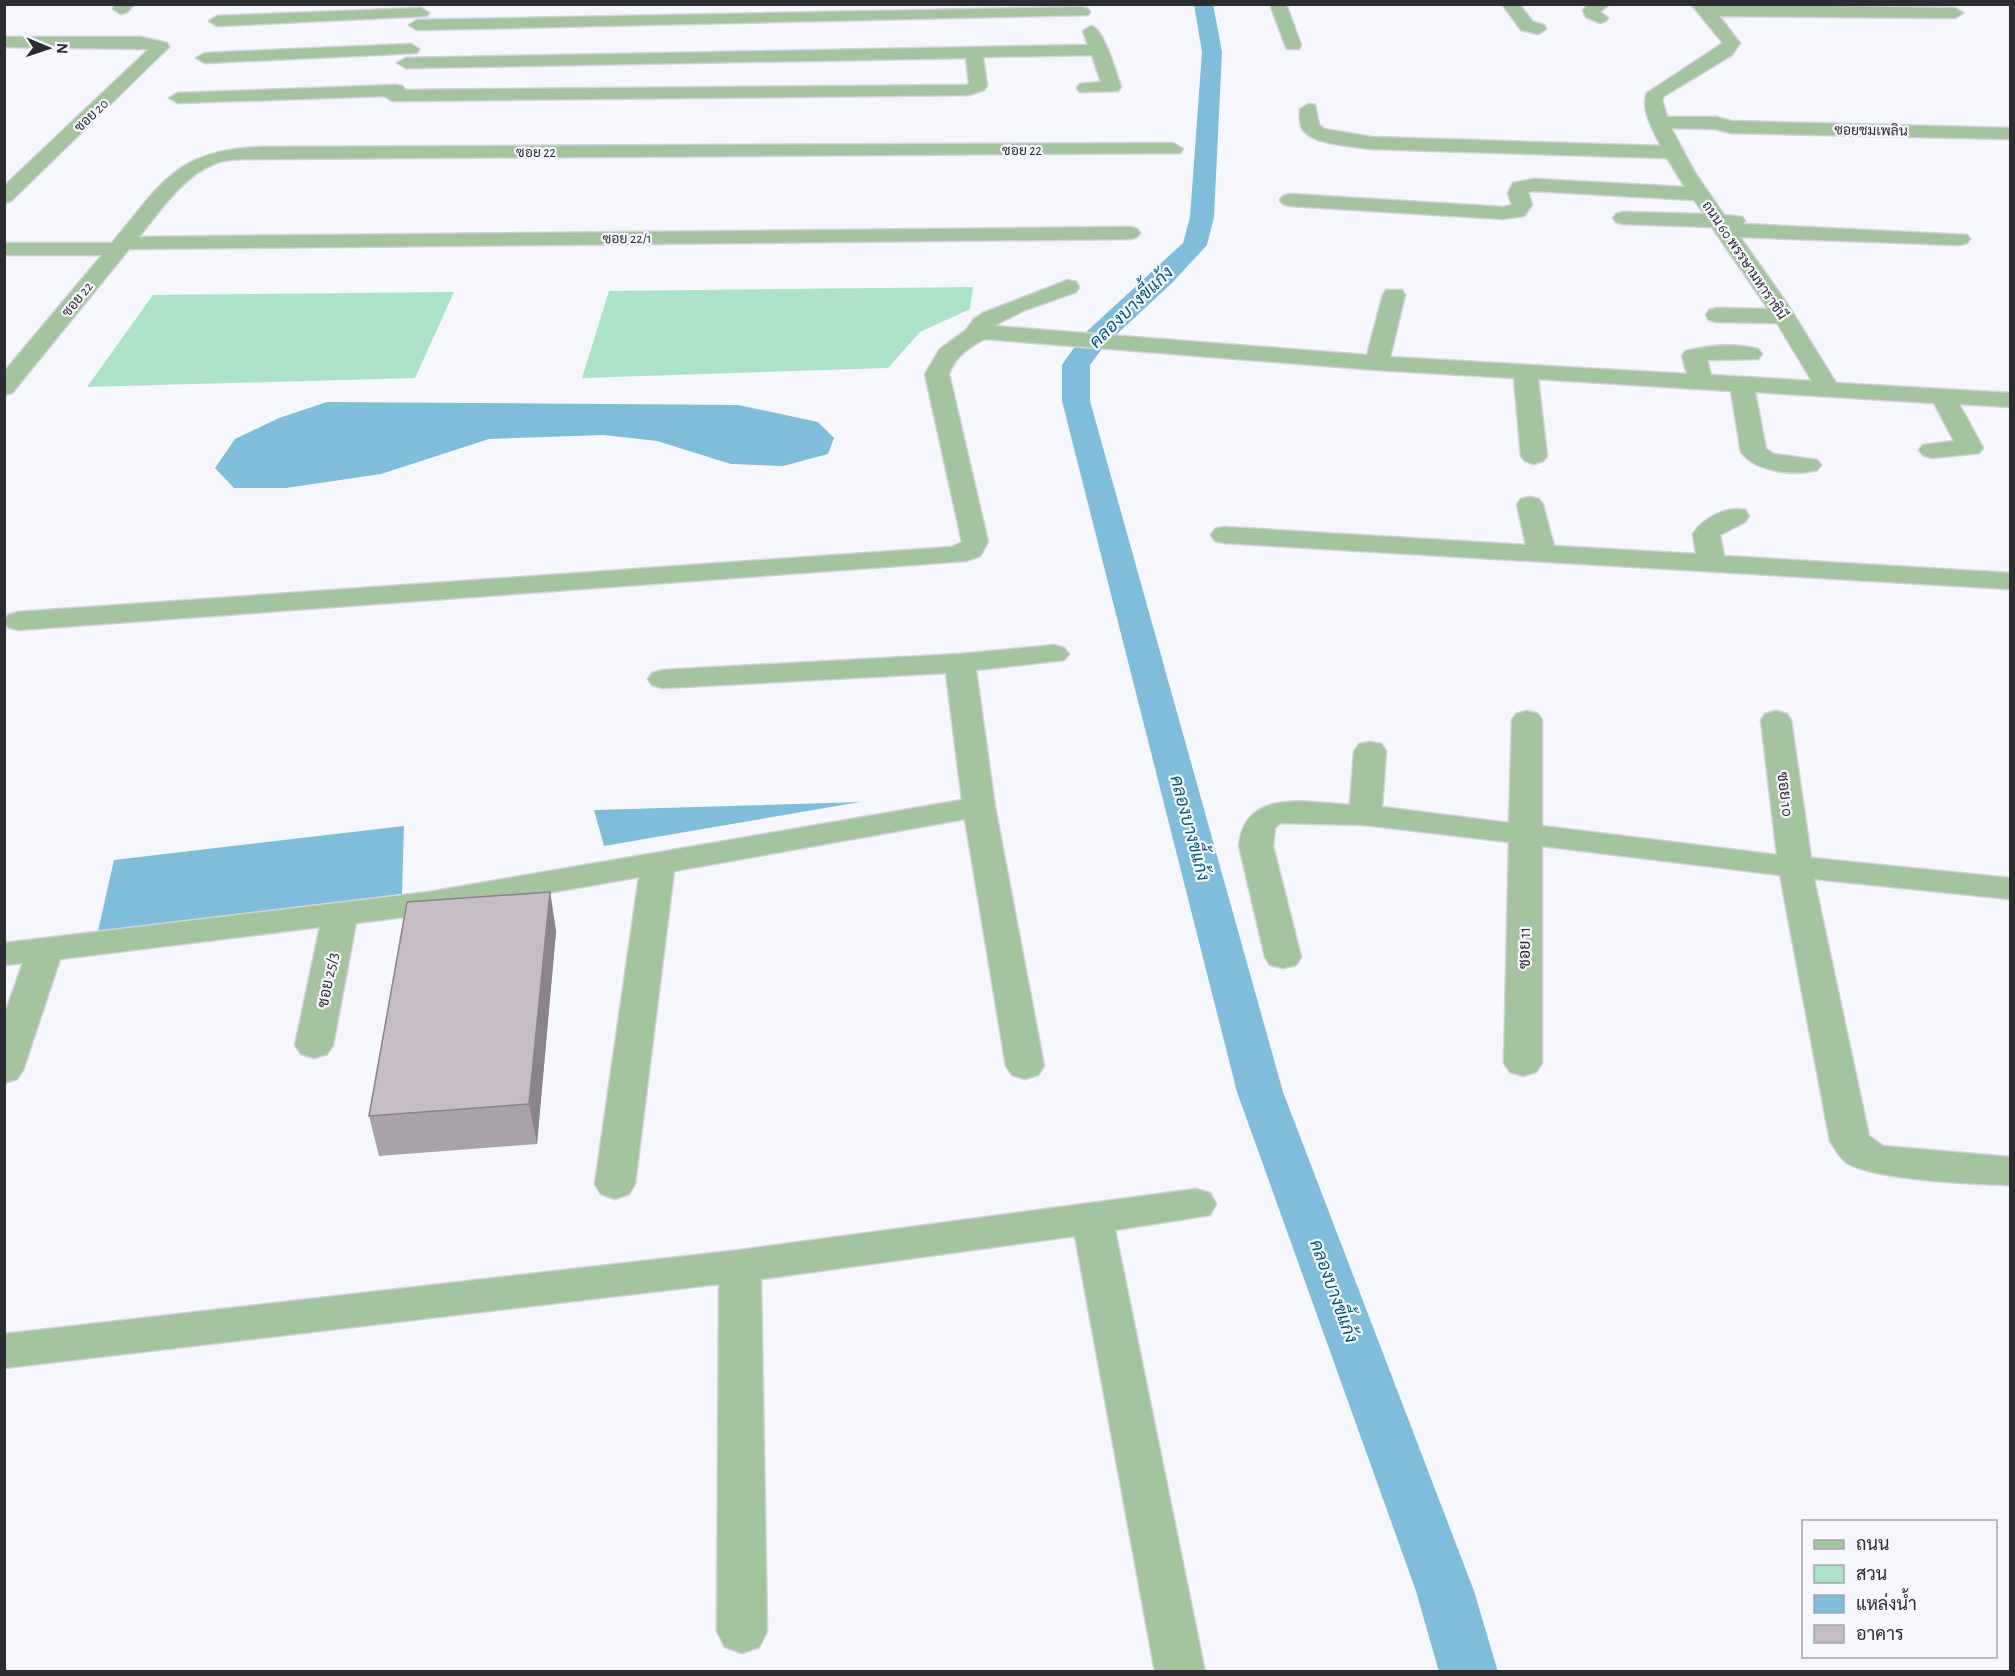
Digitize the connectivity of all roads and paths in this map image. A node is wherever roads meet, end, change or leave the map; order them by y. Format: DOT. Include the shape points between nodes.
graph roads {
  1 [pos="1278,4"];
  2 [pos="1510,4"];
  3 [pos="1081,8"];
  4 [pos="1702,8"];
  5 [pos="1955,13"];
  6 [pos="421,14"];
  7 [pos="217,21"];
  8 [pos="1538,29"];
  9 [pos="4,42"];
  10 [pos="24,42"];
  11 [pos="1293,45"];
  12 [pos="1099,50"];
  13 [pos="974,52"];
  14 [pos="408,56"];
  15 [pos="4,58"];
  16 [pos="205,58"];
  17 [pos="1086,88"];
  18 [pos="393,97"];
  19 [pos="177,98"];
  20 [pos="1309,109"];
  21 [pos="1660,126"];
  22 [pos="2010,133"];
  23 [pos="1173,149"];
  24 [pos="1673,152"];
  25 [pos="1700,194"];
  26 [pos="4,197"];
  27 [pos="1290,200"];
  28 [pos="1623,218"];
  29 [pos="1723,225"];
  30 [pos="1843,225"];
  31 [pos="1130,233"];
  32 [pos="1960,239"];
  33 [pos="121,246"];
  34 [pos="4,249"];
  35 [pos="1068,287"];
  36 [pos="1394,296"];
  37 [pos="1717,315"];
  38 [pos="1784,316"];
  39 [pos="981,332"];
  40 [pos="1291,334"];
  41 [pos="1325,337"];
  42 [pos="1372,348"];
  43 [pos="1750,354"];
  44 [pos="1525,372"];
  45 [pos="1701,383"];
  46 [pos="1742,385"];
  47 [pos="4,388"];
  48 [pos="1829,390"];
  49 [pos="1942,396"];
  50 [pos="2010,400"];
  51 [pos="1932,450"];
  52 [pos="1534,456"];
  53 [pos="1808,465"];
  54 [pos="1530,505"];
  55 [pos="1736,516"];
  56 [pos="1224,535"];
  57 [pos="1542,554"];
  58 [pos="1712,565"];
  59 [pos="2010,581"];
  60 [pos="18,621"];
  61 [pos="1054,654"];
  62 [pos="960,663"];
  63 [pos="663,679"];
  64 [pos="1527,720"];
  65 [pos="1776,720"];
  66 [pos="1370,751"];
  67 [pos="979,807"];
  68 [pos="1365,815"];
  69 [pos="1525,834"];
  70 [pos="658,864"];
  71 [pos="1795,867"];
  72 [pos="2010,888"];
  73 [pos="340,915"];
  74 [pos="46,949"];
  75 [pos="4,954"];
  76 [pos="1283,957"];
  77 [pos="314,1045"];
  78 [pos="1523,1063"];
  79 [pos="1025,1066"];
  80 [pos="4,1070"];
  81 [pos="2010,1171"];
  82 [pos="615,1184"];
  83 [pos="1196,1204"];
  84 [pos="1092,1219"];
  85 [pos="740,1266"];
  86 [pos="4,1351"];
  87 [pos="742,1631"];
  88 [pos="1180,1671"];
  1 -- 11 [label="street"];
  2 -- 8 [label="street" via="1527,26"];
  3 -- 6 [label="street"];
  3 -- 12 [label="street"];
  4 -- 5 [label="street"];
  4 -- 21 [label="street, ถนน 60 พรรษามหาราชินี" via="1732,43 1726,51 1656,93 1653,100"];
  6 -- 7 [label="street"];
  6 -- 14 [label="street"];
  9 -- 10 [label="street"];
  10 -- 15 [label="street"];
  10 -- 26 [label="street, ซอย 20" via="141,42 161,47"];
  12 -- 13 [label="street"];
  12 -- 17 [label="street" via="1112,87"];
  13 -- 14 [label="street"];
  13 -- 18 [label="street" via="978,86 969,90"];
  14 -- 16 [label="street"];
  14 -- 18 [label="street"];
  18 -- 19 [label="street"];
  20 -- 24 [label="street" via="1310,127 1317,134 1344,141"];
  21 -- 22 [label="street, ซอยชมเพลิน" via="1717,131 1731,128"];
  21 -- 24 [label="street, ถนน 60 พรรษามหาราชินี"];
  23 -- 33 [label="street, ซอย 22" via="233,153 212,156 184,173"];
  24 -- 25 [label="street, ถนน 60 พรรษามหาราชินี"];
  25 -- 27 [label="street" via="1534,185 1520,188 1521,206 1517,212 1503,213"];
  25 -- 29 [label="street, ถนน 60 พรรษามหาราชินี"];
  28 -- 29 [label="street"];
  29 -- 30 [label="street"];
  29 -- 32 [label="street"];
  29 -- 38 [label="street, ถนน 60 พรรษามหาราชินี"];
  31 -- 33 [label="street, ซอย 22/1"];
  33 -- 34 [label="street, ซอย 22/1"];
  33 -- 47 [label="street, ซอย 22"];
  35 -- 39 [label="street" via="983,321 977,326"];
  36 -- 42 [label="street"];
  37 -- 38 [label="street"];
  38 -- 48 [label="street, ถนน 60 พรรษามหาราชินี"];
  39 -- 42 [label="street" via="1047,338"];
  39 -- 60 [label="street" via="951,350 937,374 975,542 969,550 956,555"];
  40 -- 41 [label="street"];
  42 -- 44 [label="street"];
  43 -- 45 [label="street" via="1694,356"];
  44 -- 45 [label="street"];
  44 -- 52 [label="street"];
  45 -- 46 [label="street"];
  46 -- 48 [label="street"];
  46 -- 53 [label="street" via="1754,452 1768,461"];
  48 -- 49 [label="street"];
  49 -- 50 [label="street"];
  49 -- 51 [label="street" via="1970,448"];
  54 -- 57 [label="street"];
  55 -- 58 [label="street" via="1706,534"];
  56 -- 57 [label="street"];
  57 -- 58 [label="street"];
  58 -- 59 [label="street"];
  61 -- 62 [label="street"];
  62 -- 63 [label="street"];
  62 -- 67 [label="street"];
  64 -- 69 [label="street, ซอย 11"];
  65 -- 71 [label="street, ซอย 10"];
  66 -- 68 [label="street"];
  67 -- 70 [label="street"];
  67 -- 79 [label="street"];
  68 -- 69 [label="street"];
  68 -- 76 [label="street" via="1281,812 1269,814 1261,821 1256,846"];
  69 -- 71 [label="street"];
  69 -- 78 [label="street, ซอย 11"];
  70 -- 73 [label="street"];
  70 -- 82 [label="street"];
  71 -- 72 [label="street"];
  71 -- 81 [label="street, ซอย 10" via="1850,1141 1860,1152 1878,1160"];
  73 -- 74 [label="street"];
  73 -- 77 [label="street, ซอย 25/3"];
  74 -- 75 [label="street"];
  74 -- 80 [label="street"];
  83 -- 84 [label="street"];
  84 -- 85 [label="street"];
  84 -- 88 [label="street"];
  85 -- 86 [label="street"];
  85 -- 87 [label="street"];
}
